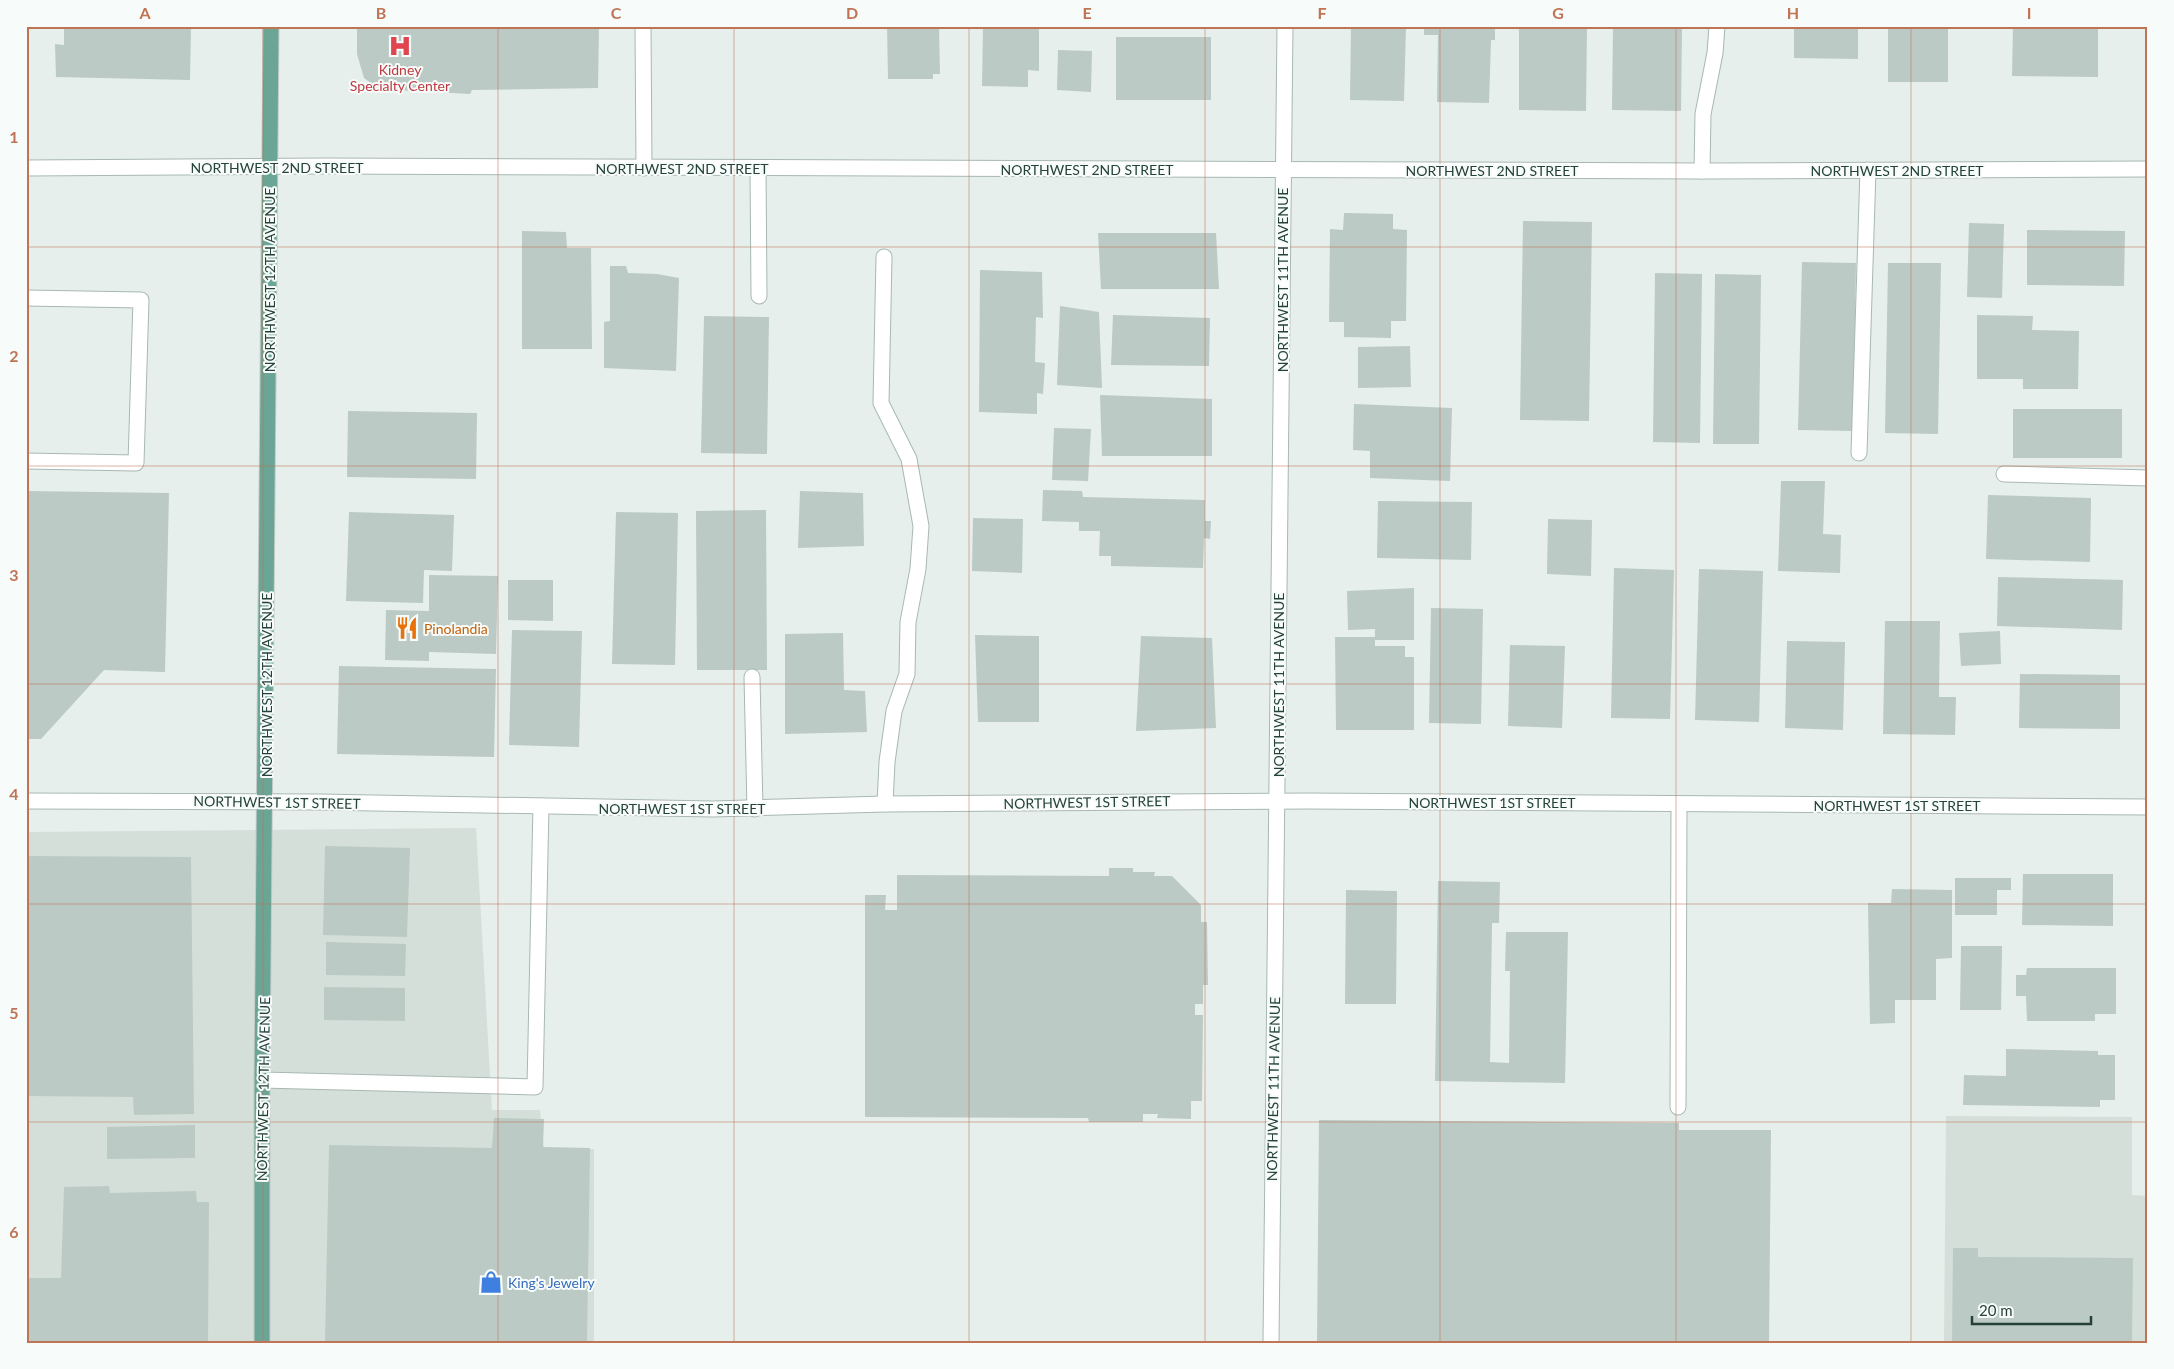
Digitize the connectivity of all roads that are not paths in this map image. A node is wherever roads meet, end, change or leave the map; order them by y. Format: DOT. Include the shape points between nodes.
graph roads {
  1 [pos="271,26"];
  2 [pos="642,26"];
  3 [pos="1285,26"];
  4 [pos="1717,26"];
  5 [pos="269,167"];
  6 [pos="26,168"];
  7 [pos="644,168"];
  8 [pos="758,168"];
  9 [pos="2148,169"];
  10 [pos="1282,170"];
  11 [pos="1868,170"];
  12 [pos="1702,171"];
  13 [pos="884,257"];
  14 [pos="760,296"];
  15 [pos="26,298"];
  16 [pos="1859,453"];
  17 [pos="26,461"];
  18 [pos="2004,474"];
  19 [pos="2148,478"];
  20 [pos="752,677"];
  21 [pos="26,801"];
  22 [pos="1277,801"];
  23 [pos="265,802"];
  24 [pos="885,804"];
  25 [pos="1679,804"];
  26 [pos="542,806"];
  27 [pos="2148,807"];
  28 [pos="755,809"];
  29 [pos="262,1080"];
  30 [pos="1678,1107"];
  31 [pos="262,1343"];
  32 [pos="1271,1343"];
  1 -- 5 [label="main road, NORTHWEST 12TH AVENUE"];
  2 -- 7 [label="street"];
  3 -- 10 [label="street, NORTHWEST 11TH AVENUE"];
  4 -- 12 [label="street" via="1703,114"];
  5 -- 6 [label="street, NORTHWEST 2ND STREET"];
  5 -- 7 [label="street, NORTHWEST 2ND STREET"];
  5 -- 23 [label="main road, NORTHWEST 12TH AVENUE"];
  7 -- 8 [label="street, NORTHWEST 2ND STREET"];
  8 -- 10 [label="street, NORTHWEST 2ND STREET"];
  8 -- 14 [label="street"];
  9 -- 11 [label="street, NORTHWEST 2ND STREET"];
  10 -- 12 [label="street, NORTHWEST 2ND STREET"];
  10 -- 22 [label="street, NORTHWEST 11TH AVENUE"];
  11 -- 12 [label="street, NORTHWEST 2ND STREET"];
  11 -- 16 [label="street"];
  13 -- 24 [label="street" via="881,403 908,459 921,526 918,569 908,622 907,674 894,711"];
  15 -- 17 [label="street" via="141,300 136,463"];
  18 -- 19 [label="street"];
  20 -- 28 [label="street"];
  21 -- 23 [label="street, NORTHWEST 1ST STREET"];
  22 -- 24 [label="street, NORTHWEST 1ST STREET"];
  22 -- 25 [label="street, NORTHWEST 1ST STREET"];
  22 -- 32 [label="street, NORTHWEST 11TH AVENUE"];
  23 -- 26 [label="street, NORTHWEST 1ST STREET"];
  23 -- 29 [label="main road, NORTHWEST 12TH AVENUE"];
  24 -- 28 [label="street, NORTHWEST 1ST STREET"];
  25 -- 27 [label="street, NORTHWEST 1ST STREET"];
  25 -- 30 [label="street"];
  26 -- 28 [label="street, NORTHWEST 1ST STREET"];
  26 -- 29 [label="street" via="535,1087"];
  29 -- 31 [label="main road, NORTHWEST 12TH AVENUE"];
}
